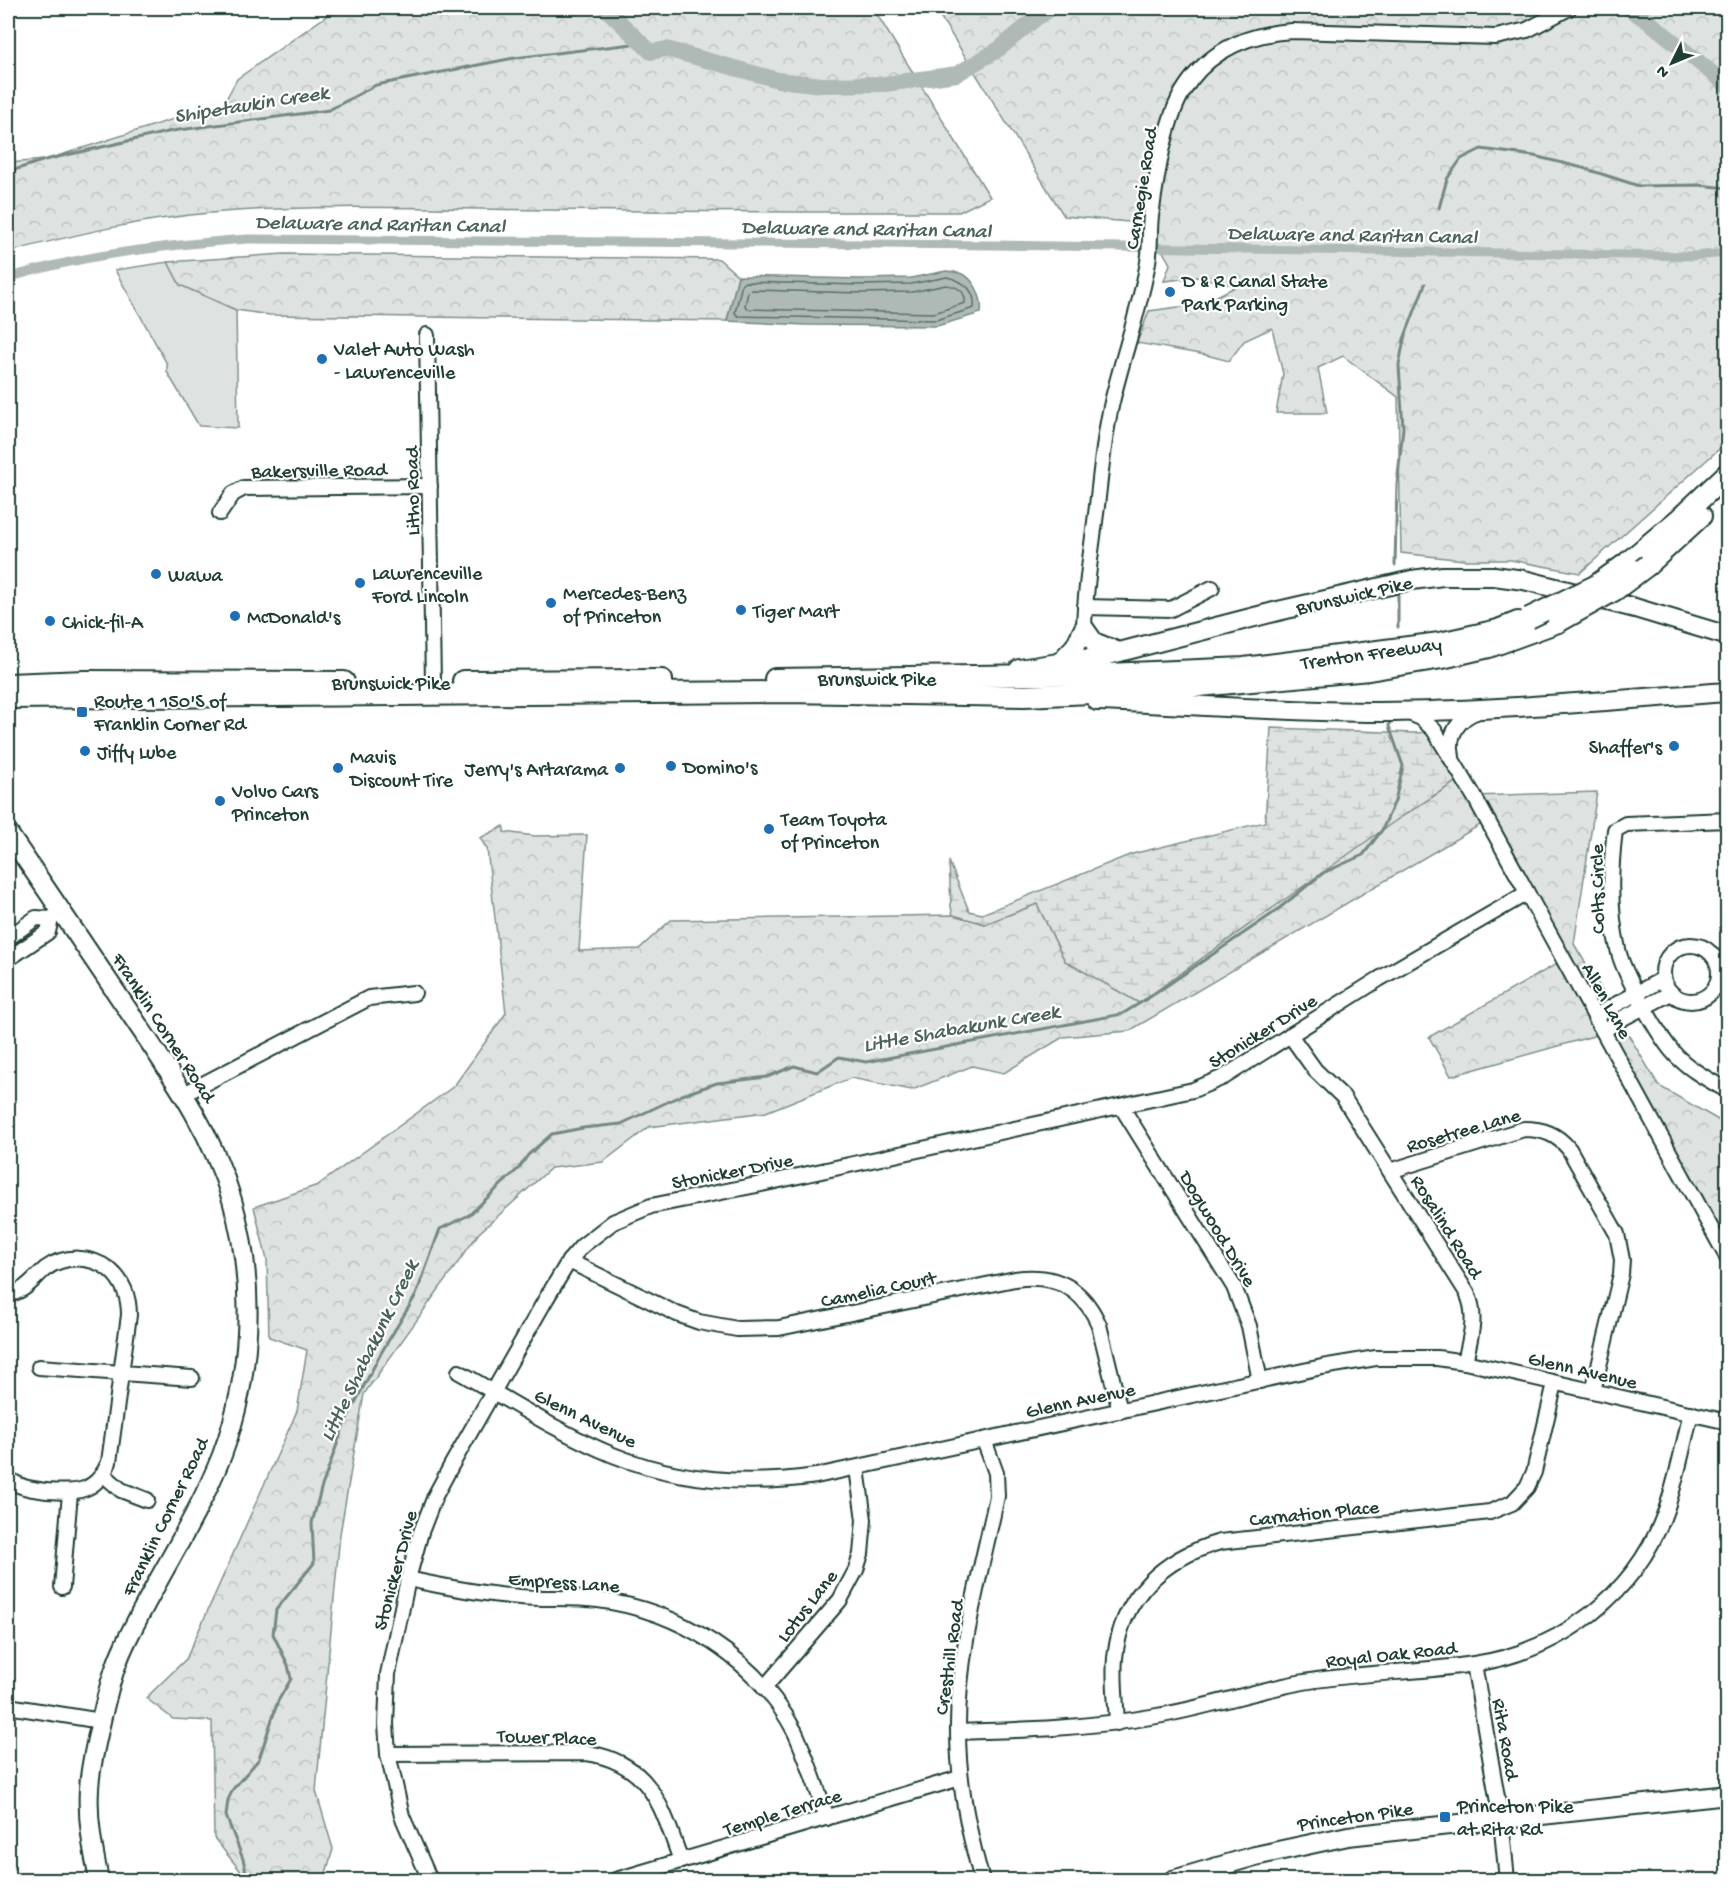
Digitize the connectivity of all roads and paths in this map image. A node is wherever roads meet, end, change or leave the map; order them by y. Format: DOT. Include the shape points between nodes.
graph roads {
  1 [pos="1569,8"];
  2 [pos="428,335"];
  3 [pos="1728,473"];
  4 [pos="430,486"];
  5 [pos="1728,491"];
  6 [pos="220,513"];
  7 [pos="1212,588"];
  8 [pos="1085,607"];
  9 [pos="1084,628"];
  10 [pos="1728,636"];
  11 [pos="1119,652"];
  12 [pos="1059,663"];
  13 [pos="962,678"];
  14 [pos="434,682"];
  15 [pos="8,684"];
  16 [pos="1728,692"];
  17 [pos="1024,696"];
  18 [pos="8,698"];
  19 [pos="1482,710"];
  20 [pos="1401,711"];
  21 [pos="1453,761"];
  22 [pos="1728,820"];
  23 [pos="8,833"];
  24 [pos="1527,893"];
  25 [pos="56,915"];
  26 [pos="9,937"];
  27 [pos="21,950"];
  28 [pos="8,959"];
  29 [pos="1663,979"];
  30 [pos="414,993"];
  31 [pos="1637,993"];
  32 [pos="1671,993"];
  33 [pos="1646,1008"];
  34 [pos="1595,1016"];
  35 [pos="1603,1031"];
  36 [pos="1290,1035"];
  37 [pos="1728,1091"];
  38 [pos="184,1094"];
  39 [pos="1120,1106"];
  40 [pos="1390,1171"];
  41 [pos="1728,1259"];
  42 [pos="569,1261"];
  43 [pos="8,1294"];
  44 [pos="1465,1362"];
  45 [pos="39,1367"];
  46 [pos="459,1372"];
  47 [pos="120,1373"];
  48 [pos="192,1378"];
  49 [pos="1260,1381"];
  50 [pos="1556,1383"];
  51 [pos="1593,1391"];
  52 [pos="493,1392"];
  53 [pos="1120,1411"];
  54 [pos="1691,1413"];
  55 [pos="1728,1422"];
  56 [pos="984,1440"];
  57 [pos="857,1468"];
  58 [pos="103,1474"];
  59 [pos="8,1478"];
  60 [pos="70,1493"];
  61 [pos="147,1500"];
  62 [pos="408,1580"];
  63 [pos="62,1587"];
  64 [pos="1474,1664"];
  65 [pos="764,1688"];
  66 [pos="8,1706"];
  67 [pos="101,1721"];
  68 [pos="1118,1723"];
  69 [pos="958,1732"];
  70 [pos="388,1754"];
  71 [pos="960,1778"];
  72 [pos="1728,1795"];
  73 [pos="827,1818"];
  74 [pos="1501,1820"];
  75 [pos="681,1861"];
  76 [pos="99,1881"];
  77 [pos="430,1881"];
  78 [pos="616,1881"];
  79 [pos="982,1881"];
  80 [pos="1173,1881"];
  81 [pos="1507,1881"];
  1 -- 8 [label="street, Carnegie Road" via="1527,30 1496,37 1292,31 1260,34 1228,47 1200,69 1182,93 1164,146 1148,263 1105,438"];
  2 -- 4 [label="street, Litho Road"];
  3 -- 13 [label="highway, Trenton Freeway, bridge" via="1678,520 1595,586 1498,630 1440,643 1244,668"];
  4 -- 6 [label="street, Bakersville Road" via="244,488 233,494"];
  4 -- 14 [label="street, Litho Road"];
  5 -- 17 [label="highway, Trenton Freeway, bridge" via="1616,590 1558,622 1489,647 1369,670 1158,690"];
  7 -- 8 [label="street" via="1171,609"];
  8 -- 9 [label="street, Carnegie Road"];
  9 -- 11 [label="main road" via="1094,642"];
  9 -- 12 [label="main road" via="1075,646"];
  10 -- 11 [label="main road, Brunswick Pike" via="1524,580 1468,574 1412,580"];
  11 -- 12 [label="main road, Brunswick Pike"];
  12 -- 13 [label="main road, Brunswick Pike"];
  13 -- 14 [label="highway, Brunswick Pike"];
  14 -- 15 [label="highway, Brunswick Pike"];
  16 -- 19 [label="main road, Brunswick Pike"];
  17 -- 18 [label="highway, Brunswick Pike" via="776,692"];
  17 -- 20 [label="main road, Brunswick Pike" via="1257,709"];
  19 -- 20 [label="main road, Brunswick Pike"];
  19 -- 21 [label="street" via="1465,718 1454,732"];
  20 -- 21 [label="street, Allen Lane" via="1430,724"];
  21 -- 24 [label="street, Allen Lane"];
  22 -- 31 [label="street, Colts Circle" via="1626,824 1614,830 1611,861 1616,941"];
  23 -- 25 [label="main road, Franklin Corner Road"];
  24 -- 34 [label="street, Allen Lane"];
  24 -- 36 [label="street, Stonicker Drive"];
  25 -- 26 [label="street" via="36,918"];
  25 -- 27 [label="street" via="48,932"];
  25 -- 38 [label="main road, Franklin Corner Road"];
  26 -- 27 [label="street"];
  27 -- 28 [label="street"];
  29 -- 31 [label="street"];
  29 -- 32 [label="street"];
  29 -- 32 [label="street" via="1665,960 1679,947 1698,946 1713,956 1719,973 1707,997 1680,1000"];
  30 -- 38 [label="street" via="369,998"];
  31 -- 33 [label="street, Colts Circle"];
  31 -- 34 [label="street"];
  32 -- 33 [label="street"];
  33 -- 35 [label="street"];
  33 -- 37 [label="street, Colts Circle" via="1672,1051"];
  34 -- 35 [label="street, Allen Lane"];
  35 -- 41 [label="street, Allen Lane"];
  36 -- 39 [label="street, Stonicker Drive" via="1208,1085"];
  36 -- 40 [label="street, Rosalind Road" via="1343,1097"];
  38 -- 67 [label="main road, Franklin Corner Road" via="224,1175 239,1229 248,1314 243,1371 222,1453 206,1492 124,1644 108,1687"];
  39 -- 42 [label="street, Stonicker Drive" via="651,1206 614,1222"];
  39 -- 49 [label="street, Dogwood Drive" via="1234,1287 1249,1326"];
  40 -- 44 [label="street, Rosalind Road" via="1471,1301 1474,1322"];
  40 -- 51 [label="street, Rosetree Lane" via="1524,1129 1546,1131 1563,1141 1614,1228 1622,1260"];
  42 -- 52 [label="street, Stonicker Drive"];
  42 -- 53 [label="street, Camelia Court" via="677,1314 737,1329 779,1328 1022,1278 1055,1281 1079,1294 1094,1313"];
  43 -- 47 [label="street" via="22,1290 46,1268 66,1259 87,1259 106,1267 121,1282 129,1304"];
  44 -- 49 [label="street, Glenn Avenue" via="1376,1358"];
  44 -- 50 [label="street, Glenn Avenue"];
  45 -- 47 [label="street"];
  46 -- 52 [label="street, Glenn Avenue"];
  47 -- 48 [label="street"];
  47 -- 58 [label="street" via="109,1462"];
  49 -- 53 [label="street, Glenn Avenue"];
  50 -- 51 [label="street, Glenn Avenue"];
  50 -- 68 [label="street, Carnation Place" via="1533,1476 1520,1495 1501,1509 1220,1542 1166,1567 1141,1592 1121,1631 1114,1671"];
  51 -- 54 [label="street, Glenn Avenue"];
  52 -- 57 [label="street, Glenn Avenue" via="615,1456 672,1473 757,1482"];
  52 -- 62 [label="street, Stonicker Drive" via="435,1496"];
  53 -- 56 [label="street, Glenn Avenue"];
  54 -- 55 [label="street, Glenn Avenue"];
  54 -- 64 [label="street, Royal Oak Road" via="1662,1521 1620,1588 1563,1634 1518,1654"];
  56 -- 57 [label="street, Glenn Avenue"];
  56 -- 69 [label="street, Cresthill Road" via="998,1484 964,1651"];
  57 -- 65 [label="street, Lotus Lane" via="864,1537 856,1570 840,1600"];
  58 -- 60 [label="street" via="87,1488"];
  58 -- 61 [label="street" via="121,1490"];
  59 -- 60 [label="street" via="29,1489"];
  60 -- 63 [label="street"];
  62 -- 65 [label="street, Empress Lane" via="470,1593 596,1600 640,1608 709,1640 731,1655"];
  62 -- 70 [label="street, Stonicker Drive" via="388,1674"];
  64 -- 68 [label="street, Royal Oak Road" via="1296,1683"];
  64 -- 74 [label="street, Rita Road"];
  65 -- 73 [label="street, Empress Lane" via="805,1754"];
  66 -- 67 [label="street"];
  67 -- 76 [label="main road, Franklin Corner Road" via="89,1798"];
  68 -- 69 [label="street, Royal Oak Road"];
  69 -- 71 [label="street, Cresthill Road"];
  70 -- 75 [label="street, Tower Place" via="586,1753 614,1760 635,1772 655,1794"];
  70 -- 77 [label="street, Stonicker Drive" via="402,1816"];
  71 -- 73 [label="street, Temple Terrace"];
  71 -- 79 [label="street, Cresthill Road"];
  72 -- 74 [label="main road, Princeton Pike"];
  73 -- 75 [label="street, Temple Terrace"];
  74 -- 80 [label="main road, Princeton Pike" via="1315,1842"];
  74 -- 81 [label="street, Rita Road"];
  75 -- 78 [label="street, Temple Terrace"];
}
